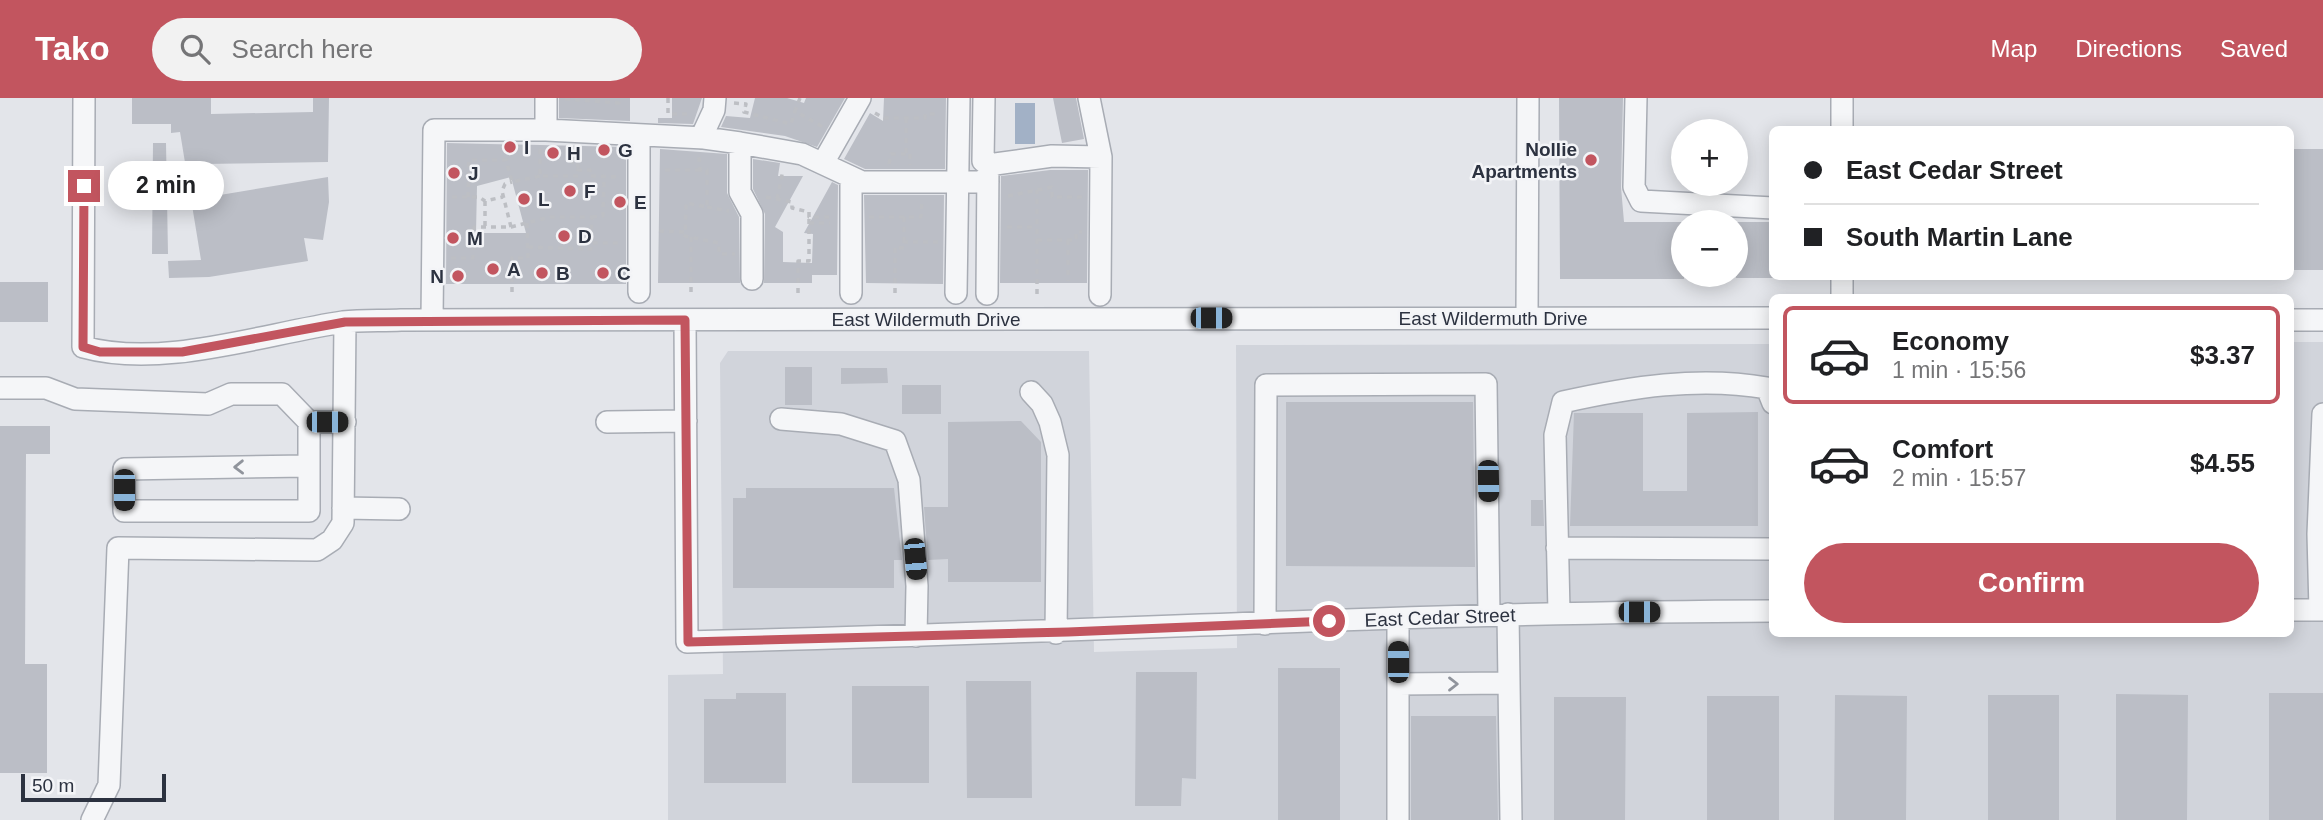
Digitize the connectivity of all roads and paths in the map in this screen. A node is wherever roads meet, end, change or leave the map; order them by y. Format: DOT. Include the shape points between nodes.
graph roads {
  1 [pos="84,98"];
  2 [pos="546,98"];
  3 [pos="577,98"];
  4 [pos="620,98"];
  5 [pos="668,98"];
  6 [pos="747,98"];
  7 [pos="800,98"];
  8 [pos="984,98"];
  9 [pos="1089,98"];
  10 [pos="1528,98"];
  11 [pos="1636,98"];
  12 [pos="1842,98"];
  13 [pos="715,100"];
  14 [pos="858,101"];
  15 [pos="608,102"];
  16 [pos="746,104"];
  17 [pos="958,106"];
  18 [pos="608,110"];
  19 [pos="795,111"];
  20 [pos="906,118"];
  21 [pos="1842,126"];
  22 [pos="823,127"];
  23 [pos="704,133"];
  24 [pos="639,135"];
  25 [pos="543,137"];
  26 [pos="740,143"];
  27 [pos="906,154"];
  28 [pos="1101,157"];
  29 [pos="823,163"];
  30 [pos="784,166"];
  31 [pos="888,168"];
  32 [pos="665,170"];
  33 [pos="700,170"];
  34 [pos="988,174"];
  35 [pos="540,176"];
  36 [pos="604,176"];
  37 [pos="620,177"];
  38 [pos="851,177"];
  39 [pos="512,182"];
  40 [pos="910,182"];
  41 [pos="957,182"];
  42 [pos="1037,190"];
  43 [pos="1008,196"];
  44 [pos="450,197"];
  45 [pos="468,197"];
  46 [pos="503,197"];
  47 [pos="1093,197"];
  48 [pos="777,199"];
  49 [pos="485,201"];
  50 [pos="707,207"];
  51 [pos="1769,208"];
  52 [pos="730,212"];
  53 [pos="592,217"];
  54 [pos="809,217"];
  55 [pos="904,217"];
  56 [pos="527,223"];
  57 [pos="809,223"];
  58 [pos="830,223"];
  59 [pos="485,227"];
  60 [pos="512,227"];
  61 [pos="988,227"];
  62 [pos="1037,227"];
  63 [pos="685,232"];
  64 [pos="1089,232"];
  65 [pos="639,237"];
  66 [pos="691,237"];
  67 [pos="1037,240"];
  68 [pos="1068,240"];
  69 [pos="904,242"];
  70 [pos="951,242"];
  71 [pos="591,243"];
  72 [pos="528,247"];
  73 [pos="752,254"];
  74 [pos="445,257"];
  75 [pos="752,279"];
  76 [pos="1068,281"];
  77 [pos="512,292"];
  78 [pos="639,292"];
  79 [pos="691,293"];
  80 [pos="798,293"];
  81 [pos="851,293"];
  82 [pos="895,293"];
  83 [pos="956,293"];
  84 [pos="987,294"];
  85 [pos="1037,294"];
  86 [pos="1100,295"];
  87 [pos="1527,317"];
  88 [pos="1769,318"];
  89 [pos="432,320"];
  90 [pos="685,320"];
  91 [pos="2294,320"];
  92 [pos="2323,320"];
  93 [pos="345,322"];
  94 [pos="0,388"];
  95 [pos="1031,392"];
  96 [pos="1769,393"];
  97 [pos="2323,414"];
  98 [pos="781,419"];
  99 [pos="686,421"];
  100 [pos="309,422"];
  101 [pos="345,422"];
  102 [pos="607,422"];
  103 [pos="307,466"];
  104 [pos="344,508"];
  105 [pos="400,509"];
  106 [pos="1557,548"];
  107 [pos="1769,549"];
  108 [pos="2294,610"];
  109 [pos="2321,610"];
  110 [pos="1769,611"];
  111 [pos="1559,612"];
  112 [pos="1499,614"];
  113 [pos="1398,619"];
  114 [pos="1265,624"];
  115 [pos="1056,633"];
  116 [pos="916,636"];
  117 [pos="1509,683"];
  118 [pos="1398,684"];
  119 [pos="92,820"];
  120 [pos="1398,820"];
  121 [pos="1511,820"];
  1 -- 93 [label="street, East Wildermuth Drive" via="83,347 100,352 182,352"];
  2 -- 25 [label="street"];
  3 -- 15 [label="path"];
  4 -- 15 [label="path" via="619,103"];
  5 -- 23 [label="path" via="668,114 701,115"];
  6 -- 16 [label="path"];
  7 -- 19 [label="path"];
  8 -- 34 [label="street" via="983,161"];
  9 -- 28 [label="street"];
  10 -- 87 [label="street"];
  11 -- 51 [label="street" via="1634,187 1642,201"];
  12 -- 21 [label="street"];
  13 -- 16 [label="path"];
  13 -- 23 [label="street"];
  14 -- 20 [label="path" via="884,118"];
  14 -- 29 [label="street"];
  15 -- 18 [label="path"];
  16 -- 19 [label="path" via="744,112 791,124"];
  17 -- 20 [label="path" via="925,114 925,118"];
  17 -- 41 [label="street"];
  19 -- 22 [label="path"];
  20 -- 27 [label="path"];
  23 -- 24 [label="street"];
  23 -- 26 [label="street"];
  23 -- 33 [label="path"];
  24 -- 25 [label="street"];
  24 -- 65 [label="street"];
  25 -- 35 [label="path"];
  25 -- 89 [label="street" via="434,130"];
  26 -- 29 [label="street" via="802,153"];
  26 -- 73 [label="street" via="740,192 752,214"];
  27 -- 31 [label="path" via="891,154"];
  27 -- 40 [label="path" via="910,154"];
  28 -- 34 [label="street" via="1052,156"];
  28 -- 86 [label="street"];
  29 -- 38 [label="street"];
  30 -- 48 [label="path"];
  32 -- 33 [label="path"];
  33 -- 50 [label="path" via="707,170"];
  34 -- 41 [label="street"];
  34 -- 61 [label="street"];
  35 -- 36 [label="path" via="578,176 578,170"];
  35 -- 39 [label="path"];
  36 -- 37 [label="path"];
  36 -- 53 [label="path" via="603,216"];
  38 -- 40 [label="street" via="862,182"];
  38 -- 81 [label="street"];
  39 -- 45 [label="path" via="506,160 469,160"];
  39 -- 46 [label="path" via="505,184"];
  40 -- 41 [label="street"];
  41 -- 83 [label="street"];
  42 -- 43 [label="path"];
  42 -- 47 [label="path" via="1052,187 1052,197"];
  42 -- 62 [label="path"];
  44 -- 45 [label="path"];
  45 -- 49 [label="path"];
  46 -- 49 [label="path"];
  46 -- 60 [label="path"];
  49 -- 59 [label="path"];
  50 -- 52 [label="path"];
  50 -- 63 [label="path" via="686,203"];
  53 -- 56 [label="path" via="550,217"];
  53 -- 71 [label="path"];
  54 -- 57 [label="path"];
  55 -- 69 [label="path"];
  56 -- 60 [label="path"];
  56 -- 72 [label="path"];
  57 -- 58 [label="path"];
  57 -- 80 [label="path" via="809,261 798,261"];
  59 -- 60 [label="path"];
  59 -- 74 [label="path" via="474,227 473,257"];
  61 -- 62 [label="path"];
  61 -- 84 [label="street"];
  62 -- 67 [label="path"];
  63 -- 65 [label="path"];
  63 -- 66 [label="path"];
  64 -- 68 [label="path" via="1076,232 1076,240"];
  65 -- 71 [label="path"];
  65 -- 78 [label="street"];
  66 -- 73 [label="path" via="719,243 719,254"];
  66 -- 79 [label="path"];
  67 -- 68 [label="path"];
  67 -- 85 [label="path"];
  68 -- 76 [label="path"];
  69 -- 70 [label="path"];
  69 -- 82 [label="path" via="904,248 895,247"];
  71 -- 72 [label="path" via="591,248"];
  72 -- 77 [label="path" via="528,258 512,258"];
  73 -- 75 [label="street"];
  87 -- 88 [label="street, East Wildermuth Drive"];
  87 -- 90 [label="street, East Wildermuth Drive"];
  89 -- 90 [label="street, East Wildermuth Drive"];
  89 -- 93 [label="street, East Wildermuth Drive"];
  90 -- 99 [label="street"];
  91 -- 92 [label="street"];
  93 -- 101 [label="street"];
  94 -- 100 [label="street" via="46,388 75,399 208,404 231,394 282,394"];
  95 -- 115 [label="street" via="1050,422 1058,455"];
  96 -- 106 [label="street" via="1767,388 1736,382 1631,387 1563,402 1555,435"];
  97 -- 109 [label="street" via="2318,534"];
  98 -- 116 [label="street" via="841,424 895,441 909,480"];
  99 -- 102 [label="street"];
  99 -- 116 [label="street, East Cedar Street" via="688,642"];
  100 -- 101 [label="street"];
  100 -- 103 [label="street"];
  101 -- 104 [label="street"];
  103 -- 103 [label="street, one-way" via="124,469 124,511 309,511"];
  104 -- 105 [label="street"];
  104 -- 119 [label="street" via="338,532 317,550 118,548 108,785"];
  106 -- 107 [label="street"];
  106 -- 111 [label="street"];
  108 -- 109 [label="street"];
  110 -- 111 [label="street, East Cedar Street"];
  111 -- 112 [label="street, East Cedar Street"];
  112 -- 113 [label="street, East Cedar Street"];
  112 -- 114 [label="street" via="1486,384 1266,385"];
  112 -- 117 [label="street"];
  113 -- 114 [label="street, East Cedar Street"];
  113 -- 118 [label="street"];
  114 -- 115 [label="street, East Cedar Street"];
  115 -- 116 [label="street, East Cedar Street"];
  118 -- 117 [label="street, one-way"];
  117 -- 121 [label="street"];
  118 -- 120 [label="street"];
}
